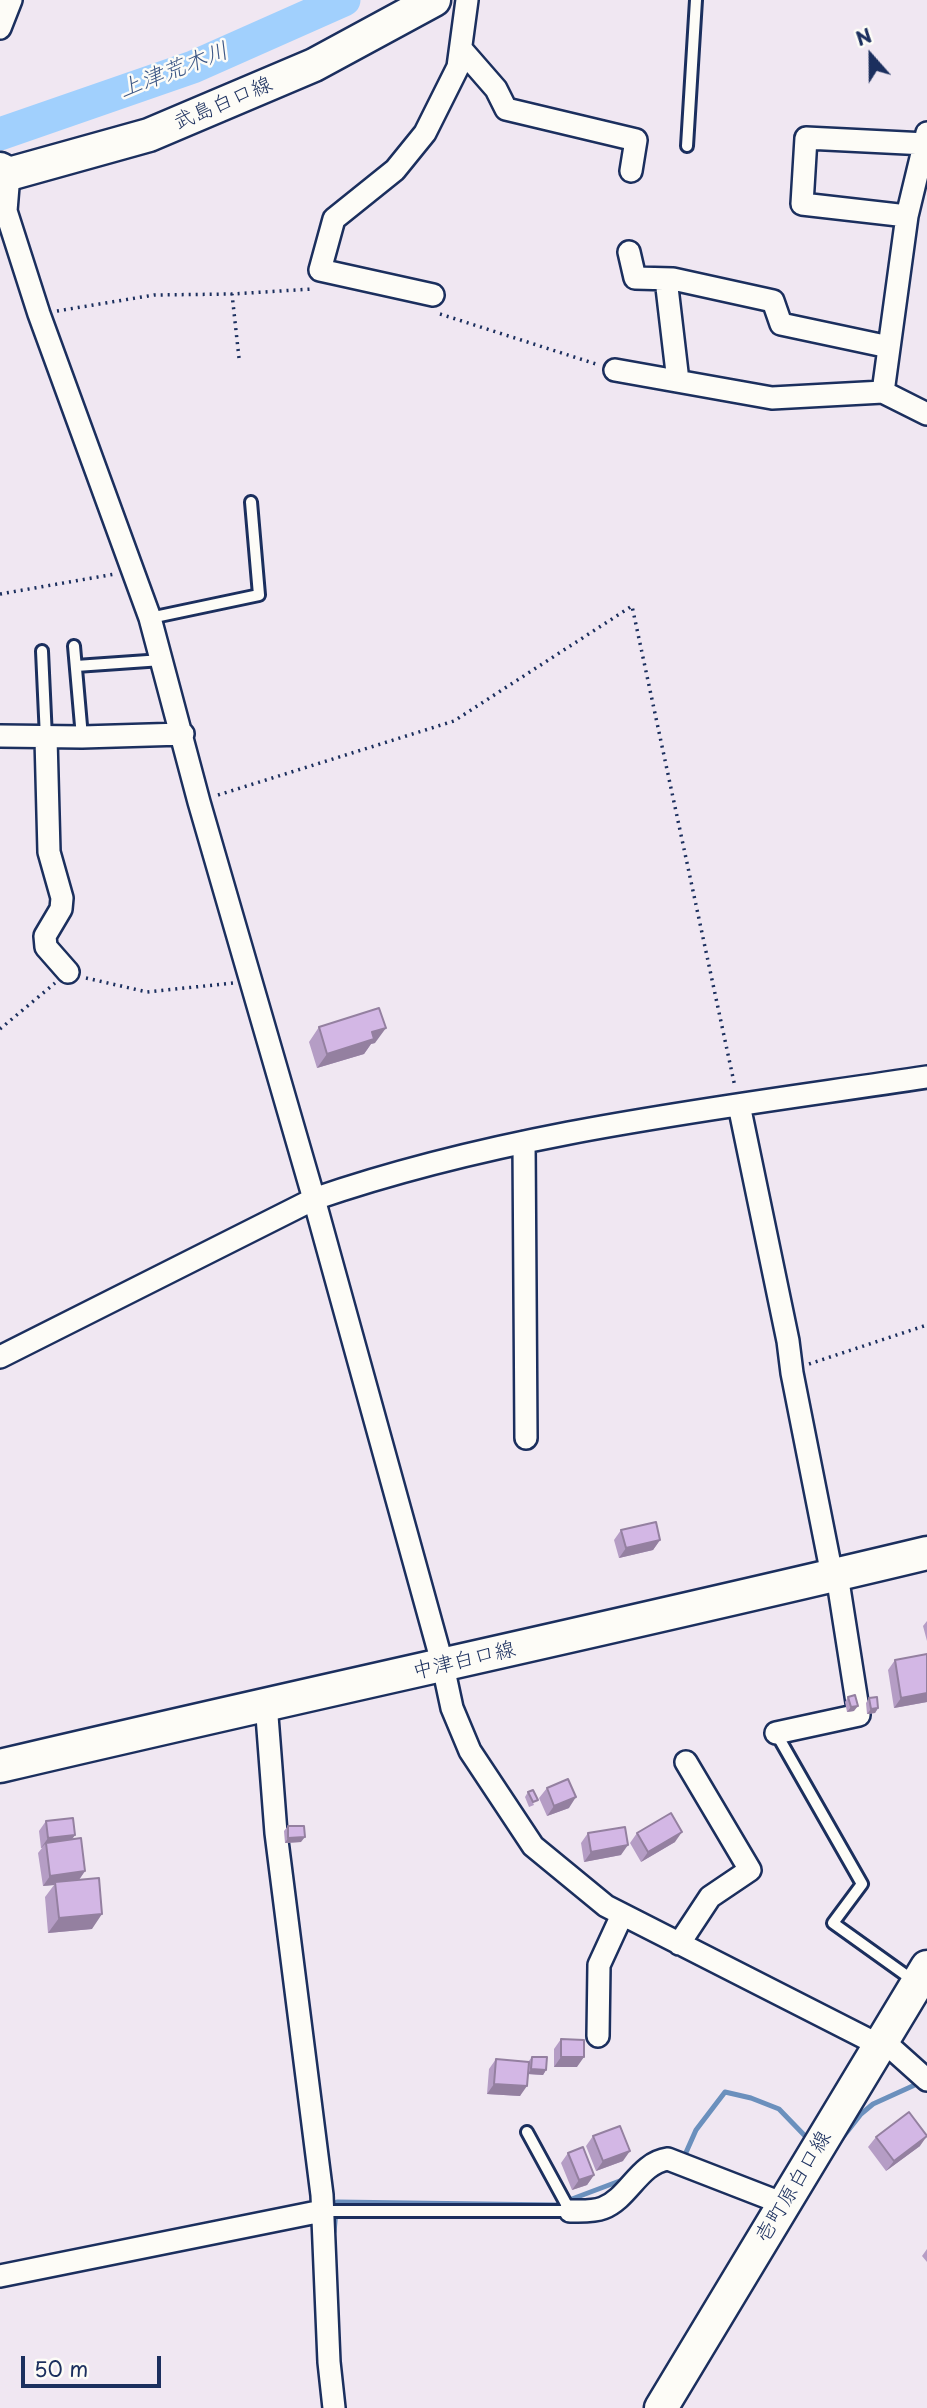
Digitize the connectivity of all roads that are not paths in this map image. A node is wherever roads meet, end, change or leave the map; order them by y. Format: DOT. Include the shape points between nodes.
graph roads {
  1 [pos="434,0"];
  2 [pos="467,0"];
  3 [pos="696,0"];
  4 [pos="7,3"];
  5 [pos="0,28"];
  6 [pos="462,50"];
  7 [pos="926,137"];
  8 [pos="687,146"];
  9 [pos="631,171"];
  10 [pos="4,172"];
  11 [pos="907,216"];
  12 [pos="629,252"];
  13 [pos="666,279"];
  14 [pos="433,304"];
  15 [pos="889,347"];
  16 [pos="615,370"];
  17 [pos="678,381"];
  18 [pos="883,392"];
  19 [pos="927,414"];
  20 [pos="251,502"];
  21 [pos="150,618"];
  22 [pos="74,646"];
  23 [pos="42,650"];
  24 [pos="162,660"];
  25 [pos="76,666"];
  26 [pos="183,734"];
  27 [pos="0,736"];
  28 [pos="82,737"];
  29 [pos="46,738"];
  30 [pos="68,972"];
  31 [pos="927,1077"];
  32 [pos="739,1105"];
  33 [pos="524,1142"];
  34 [pos="314,1199"];
  35 [pos="0,1357"];
  36 [pos="526,1438"];
  37 [pos="927,1553"];
  38 [pos="834,1575"];
  39 [pos="443,1666"];
  40 [pos="266,1703"];
  41 [pos="776,1733"];
  42 [pos="686,1762"];
  43 [pos="0,1766"];
  44 [pos="622,1915"];
  45 [pos="679,1944"];
  46 [pos="922,1975"];
  47 [pos="598,2036"];
  48 [pos="879,2045"];
  49 [pos="927,2080"];
  50 [pos="527,2132"];
  51 [pos="784,2204"];
  52 [pos="322,2211"];
  53 [pos="570,2211"];
  54 [pos="0,2276"];
  55 [pos="334,2408"];
  56 [pos="661,2408"];
  1 -- 10 [label="main road, 武島白口線" via="314,65 149,135"];
  2 -- 6 [label="street"];
  3 -- 8 [label="lane"];
  4 -- 5 [label="street"];
  6 -- 9 [label="street" via="496,89 506,109 636,140"];
  6 -- 14 [label="street" via="425,133 395,170 334,219 320,270"];
  7 -- 11 [label="street"];
  7 -- 11 [label="street" via="806,138 802,204"];
  10 -- 21 [label="street" via="6,211 39,314"];
  11 -- 15 [label="street"];
  12 -- 13 [label="street" via="635,278"];
  13 -- 15 [label="street" via="772,301 781,324"];
  13 -- 17 [label="street"];
  15 -- 18 [label="street"];
  16 -- 17 [label="street"];
  17 -- 18 [label="street" via="772,398"];
  18 -- 19 [label="street"];
  20 -- 21 [label="lane" via="259,595"];
  21 -- 24 [label="street"];
  22 -- 25 [label="lane"];
  23 -- 29 [label="lane"];
  24 -- 25 [label="lane"];
  24 -- 26 [label="street"];
  25 -- 28 [label="lane"];
  26 -- 28 [label="street"];
  26 -- 34 [label="street"];
  27 -- 29 [label="street"];
  28 -- 29 [label="street"];
  29 -- 30 [label="street" via="49,852 62,898 61,909 45,936 46,947"];
  31 -- 32 [label="street"];
  32 -- 33 [label="street"];
  32 -- 38 [label="street"];
  33 -- 34 [label="street"];
  33 -- 36 [label="street"];
  34 -- 35 [label="street"];
  34 -- 39 [label="street"];
  37 -- 38 [label="main road, 中津白口線"];
  38 -- 39 [label="main road, 中津白口線"];
  38 -- 41 [label="street" via="859,1715"];
  39 -- 40 [label="main road, 中津白口線"];
  39 -- 44 [label="street" via="452,1708 470,1751 533,1846"];
  40 -- 43 [label="main road, 中津白口線"];
  40 -- 52 [label="street" via="276,1833"];
  41 -- 46 [label="lane" via="862,1884 833,1923"];
  42 -- 45 [label="street" via="750,1870 710,1897"];
  44 -- 45 [label="street"];
  44 -- 47 [label="street" via="598,1965"];
  45 -- 48 [label="street"];
  46 -- 48 [label="main road, 壱町原白口線"];
  48 -- 49 [label="street" via="889,2046"];
  48 -- 51 [label="main road, 壱町原白口線"];
  50 -- 53 [label="lane"];
  51 -- 53 [label="street" via="668,2159 652,2165 603,2208"];
  51 -- 56 [label="main road, 壱町原白口線"];
  52 -- 53 [label="lane"];
  52 -- 54 [label="street"];
  52 -- 55 [label="street"];
}
